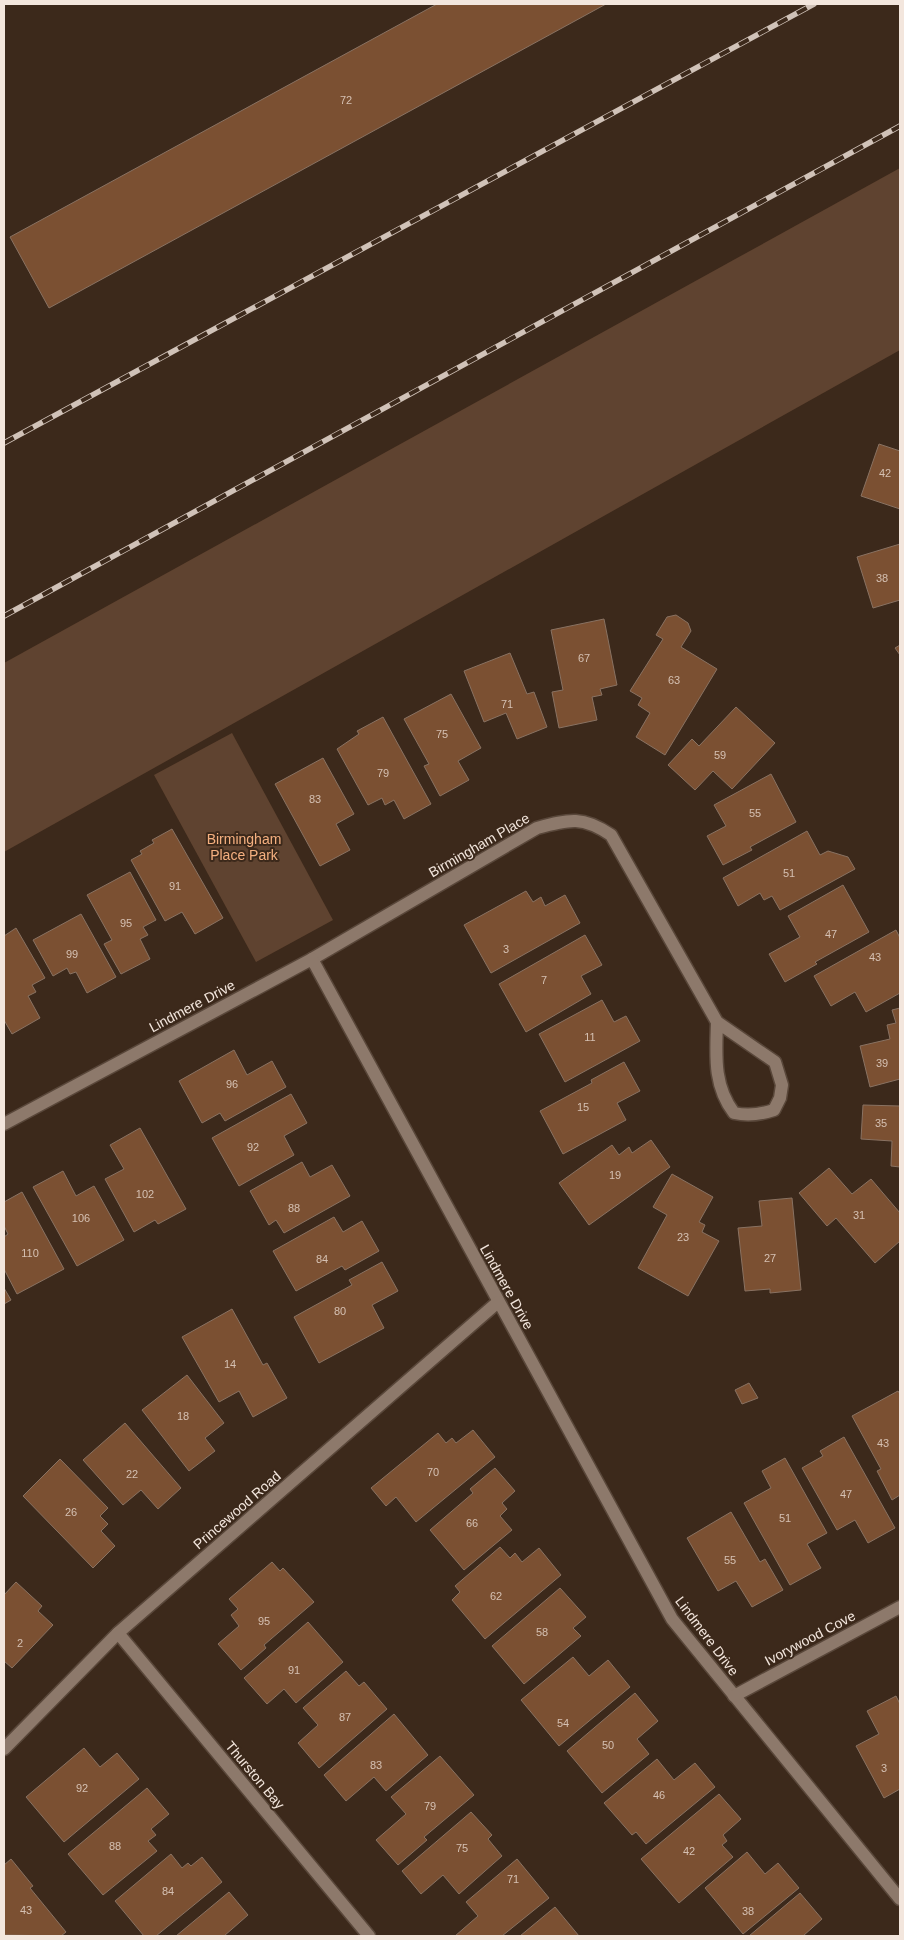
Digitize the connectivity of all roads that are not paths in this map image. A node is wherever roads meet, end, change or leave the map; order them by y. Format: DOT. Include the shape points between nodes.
graph roads {
  1 [pos="312,959"];
  2 [pos="717,1022"];
  3 [pos="4,1124"];
  4 [pos="498,1302"];
  5 [pos="900,1607"];
  6 [pos="118,1633"];
  7 [pos="734,1696"];
  8 [pos="4,1749"];
  9 [pos="900,1899"];
  10 [pos="369,1936"];
  1 -- 2 [label="street, Birmingham Place" via="537,828 578,820 594,824 611,835"];
  1 -- 3 [label="street, Lindmere Drive"];
  1 -- 4 [label="street, Lindmere Drive"];
  2 -- 2 [label="street, Birmingham Place" via="717,1076 724,1100 734,1112 746,1115 774,1110 782,1085 775,1062"];
  4 -- 6 [label="street, Princewood Road"];
  4 -- 7 [label="street, Lindmere Drive" via="672,1619"];
  5 -- 7 [label="street, Ivorywood Cove"];
  6 -- 8 [label="street, Princewood Road"];
  6 -- 10 [label="street, Thurston Bay"];
  7 -- 9 [label="street, Lindmere Drive"];
}
